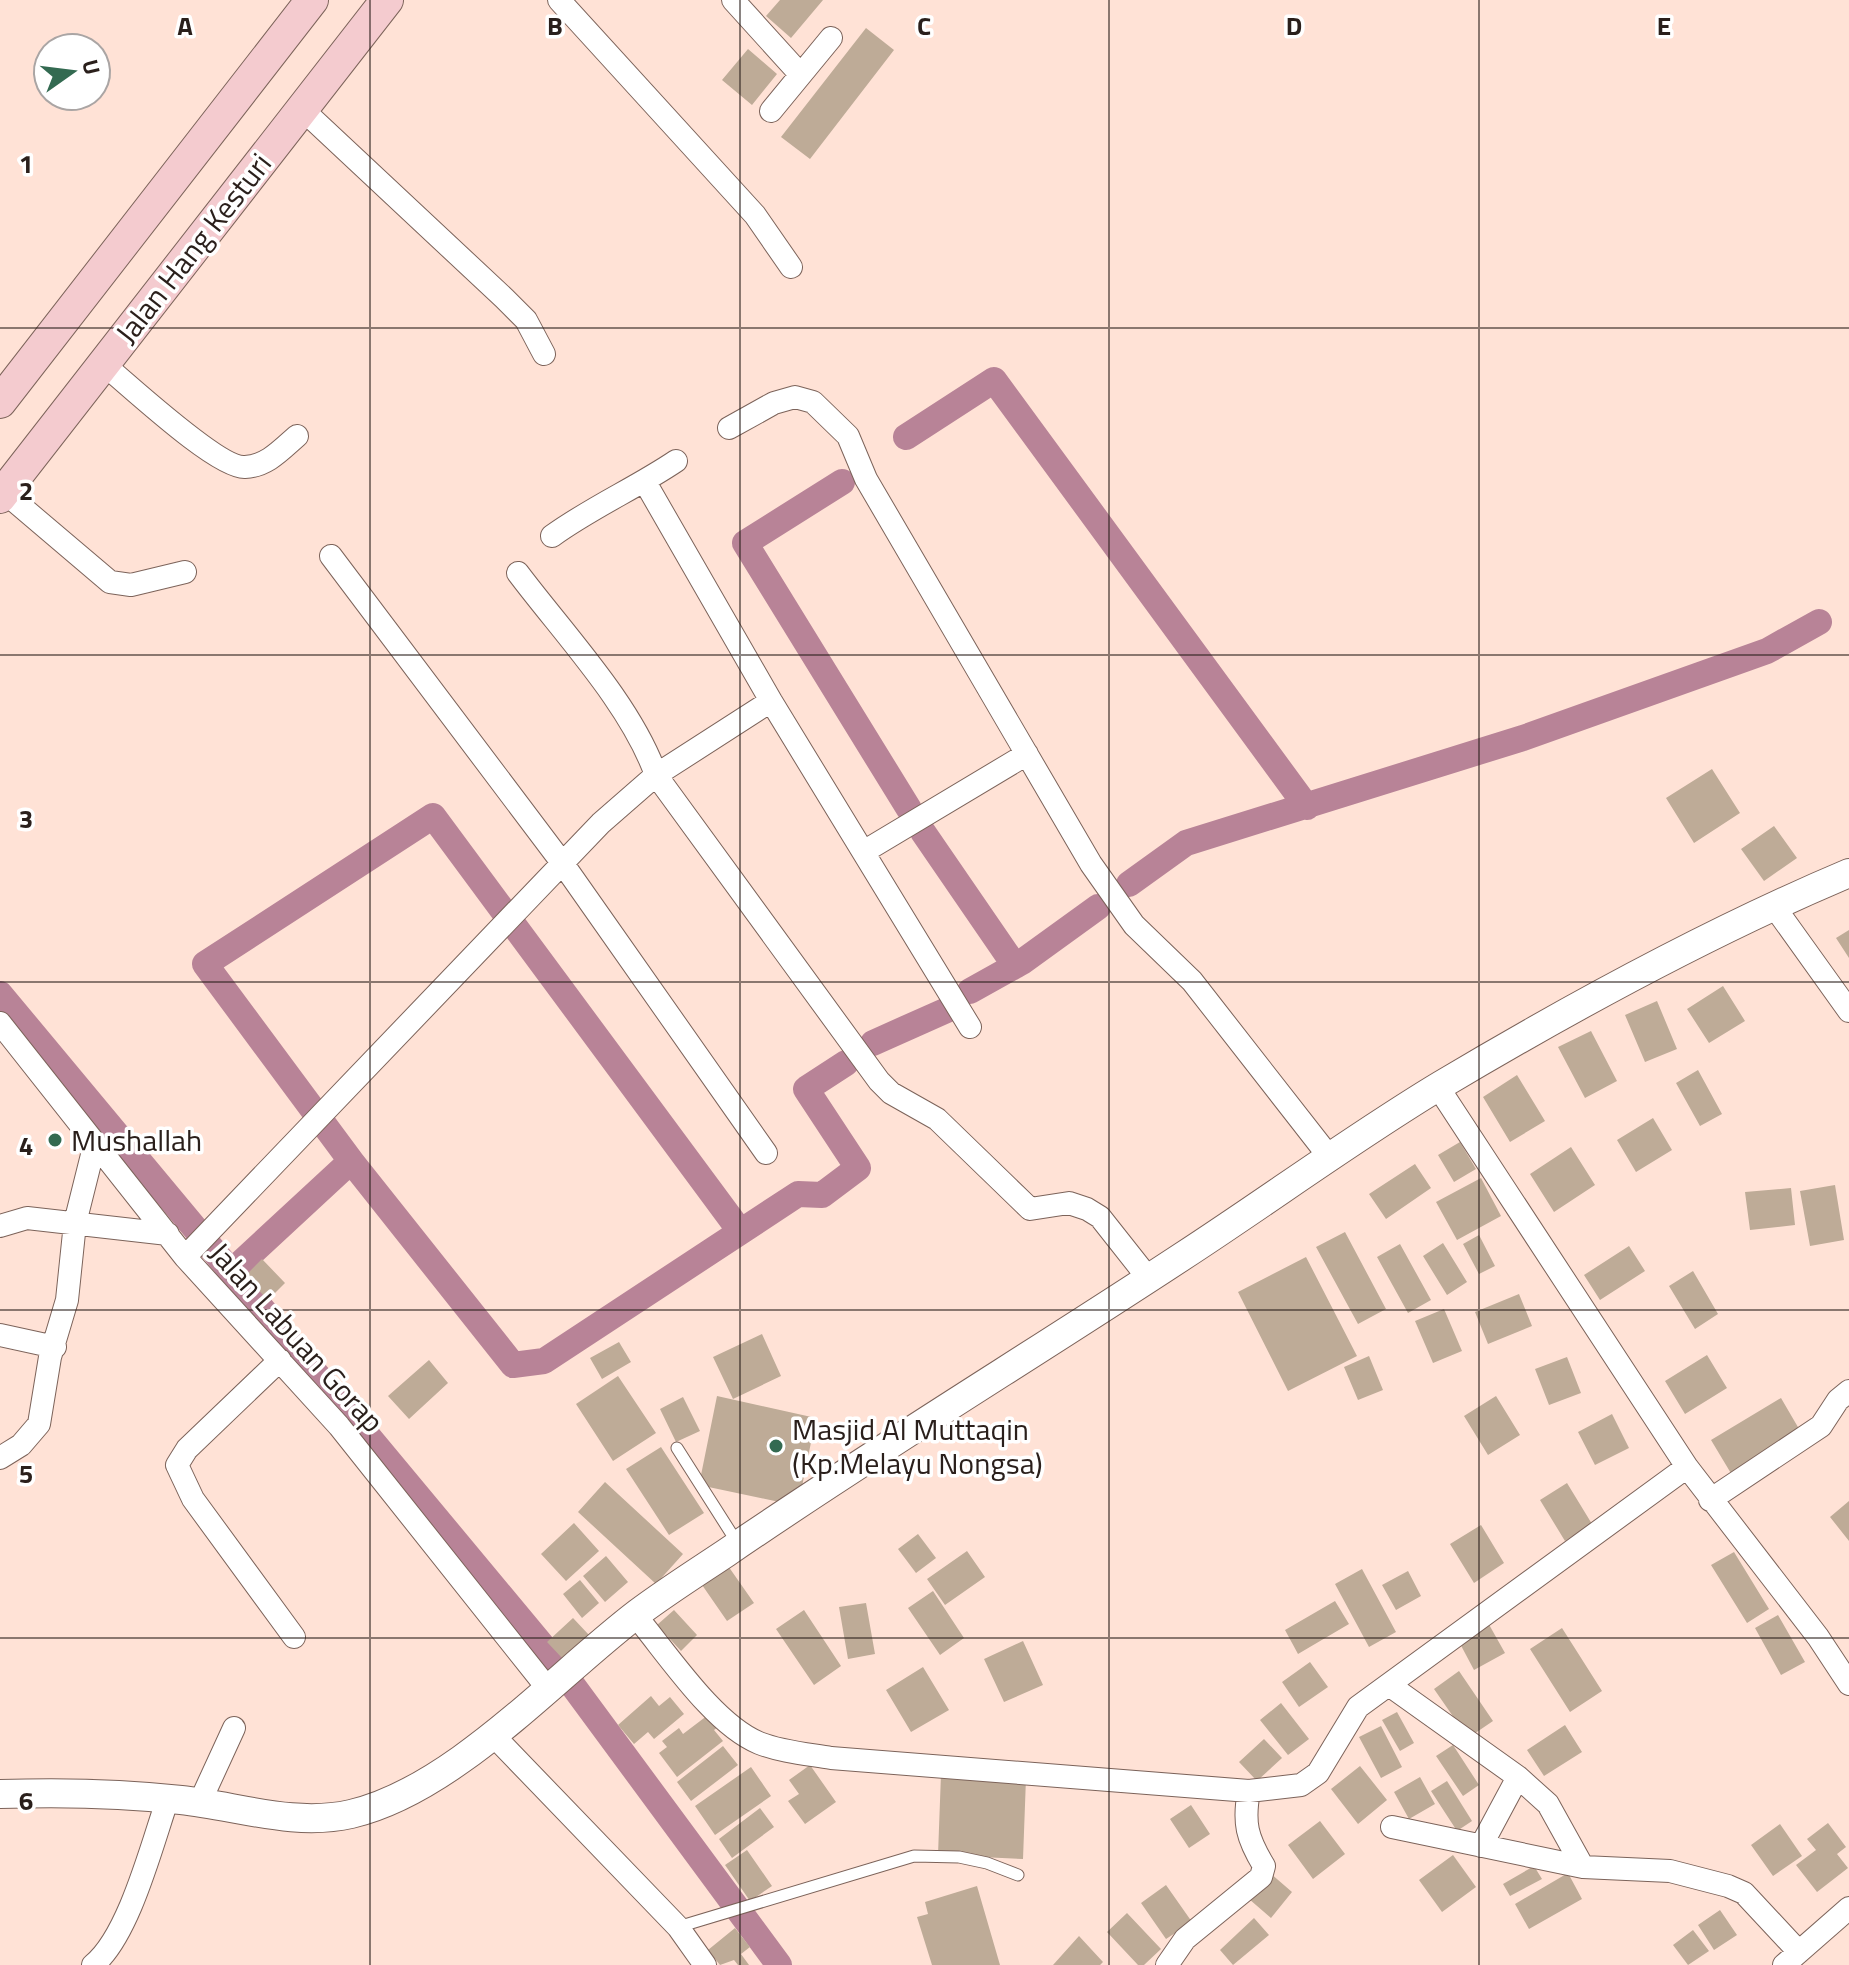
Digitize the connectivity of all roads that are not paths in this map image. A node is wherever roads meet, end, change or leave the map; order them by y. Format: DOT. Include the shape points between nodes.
graph roads {
  1 [pos="312,0"];
  2 [pos="387,0"];
  3 [pos="559,0"];
  4 [pos="733,0"];
  5 [pos="831,38"];
  6 [pos="800,74"];
  7 [pos="302,109"];
  8 [pos="771,111"];
  9 [pos="791,267"];
  10 [pos="544,354"];
  11 [pos="102,363"];
  12 [pos="0,402"];
  13 [pos="729,428"];
  14 [pos="297,436"];
  15 [pos="676,461"];
  16 [pos="645,482"];
  17 [pos="2,495"];
  18 [pos="552,536"];
  19 [pos="331,556"];
  20 [pos="185,572"];
  21 [pos="518,573"];
  22 [pos="771,701"];
  23 [pos="1027,754"];
  24 [pos="656,775"];
  25 [pos="865,851"];
  26 [pos="563,864"];
  27 [pos="1849,873"];
  28 [pos="1773,905"];
  29 [pos="1849,1011"];
  30 [pos="0,1023"];
  31 [pos="970,1027"];
  32 [pos="1438,1087"];
  33 [pos="95,1143"];
  34 [pos="766,1153"];
  35 [pos="1331,1159"];
  36 [pos="75,1223"];
  37 [pos="0,1226"];
  38 [pos="168,1234"];
  39 [pos="189,1252"];
  40 [pos="1149,1279"];
  41 [pos="0,1335"];
  42 [pos="55,1347"];
  43 [pos="280,1360"];
  44 [pos="1849,1391"];
  45 [pos="677,1448"];
  46 [pos="0,1458"];
  47 [pos="1687,1467"];
  48 [pos="1710,1500"];
  49 [pos="738,1544"];
  50 [pos="635,1615"];
  51 [pos="294,1637"];
  52 [pos="1849,1684"];
  53 [pos="1389,1685"];
  54 [pos="552,1686"];
  55 [pos="234,1728"];
  56 [pos="492,1734"];
  57 [pos="1518,1777"];
  58 [pos="1249,1791"];
  59 [pos="0,1794"];
  60 [pos="168,1798"];
  61 [pos="200,1802"];
  62 [pos="1392,1827"];
  63 [pos="1481,1846"];
  64 [pos="1583,1867"];
  65 [pos="1018,1875"];
  66 [pos="1849,1908"];
  67 [pos="678,1927"];
  68 [pos="1791,1958"];
  69 [pos="1171,1963"];
  70 [pos="93,1965"];
  71 [pos="705,1965"];
  1 -- 12 [label="main road, Jalan Hang Kesturi"];
  2 -- 7 [label="main road, Jalan Hang Kesturi"];
  3 -- 9 [label="street" via="755,215"];
  4 -- 6 [label="street"];
  5 -- 6 [label="street"];
  6 -- 8 [label="street"];
  7 -- 10 [label="street" via="526,320"];
  7 -- 11 [label="main road, Jalan Hang Kesturi"];
  11 -- 14 [label="street" via="234,467 264,463"];
  11 -- 17 [label="main road, Jalan Hang Kesturi"];
  13 -- 23 [label="street" via="795,397 813,402 840,425 866,479"];
  15 -- 16 [label="street"];
  16 -- 18 [label="street" via="588,510"];
  16 -- 22 [label="street"];
  17 -- 20 [label="street" via="110,582 131,585"];
  19 -- 26 [label="street"];
  21 -- 24 [label="street" via="626,713 644,741"];
  22 -- 24 [label="street"];
  22 -- 25 [label="street"];
  23 -- 25 [label="street"];
  23 -- 35 [label="street" via="1091,864 1134,925 1192,981"];
  24 -- 26 [label="street"];
  24 -- 40 [label="street" via="879,1081 937,1119 1030,1209 1069,1203 1100,1217"];
  25 -- 31 [label="street"];
  26 -- 34 [label="street"];
  26 -- 39 [label="street"];
  27 -- 28 [label="street"];
  28 -- 29 [label="street"];
  28 -- 32 [label="street"];
  30 -- 33 [label="street, Jalan Labuan Gorap"];
  32 -- 35 [label="street"];
  32 -- 47 [label="street"];
  33 -- 36 [label="street"];
  33 -- 38 [label="street, Jalan Labuan Gorap"];
  35 -- 40 [label="street"];
  36 -- 37 [label="street" via="27,1218"];
  36 -- 38 [label="street"];
  36 -- 42 [label="street" via="67,1300"];
  38 -- 39 [label="street, Jalan Labuan Gorap"];
  39 -- 43 [label="street, Jalan Labuan Gorap"];
  40 -- 49 [label="street"];
  41 -- 42 [label="street"];
  42 -- 46 [label="street" via="39,1424 21,1445"];
  43 -- 51 [label="street" via="187,1449 177,1465 193,1499"];
  43 -- 54 [label="street, Jalan Labuan Gorap"];
  44 -- 48 [label="street" via="1821,1426"];
  45 -- 49 [label="lane"];
  47 -- 48 [label="street"];
  47 -- 53 [label="street"];
  48 -- 52 [label="street"];
  49 -- 50 [label="street"];
  50 -- 54 [label="street"];
  50 -- 58 [label="street" via="725,1720 745,1736 779,1750"];
  53 -- 57 [label="street"];
  53 -- 58 [label="street" via="1358,1707 1318,1773 1301,1785"];
  54 -- 56 [label="street"];
  55 -- 61 [label="street"];
  56 -- 61 [label="street" via="443,1769 352,1813 317,1819"];
  56 -- 67 [label="street"];
  57 -- 63 [label="street"];
  57 -- 64 [label="street" via="1548,1804"];
  58 -- 69 [label="street" via="1244,1818 1247,1838 1264,1866 1261,1877 1185,1939"];
  59 -- 60 [label="street" via="89,1792"];
  60 -- 61 [label="street"];
  60 -- 70 [label="street" via="121,1928"];
  62 -- 63 [label="street"];
  63 -- 64 [label="street"];
  64 -- 68 [label="street" via="1670,1871 1728,1886 1744,1893"];
  65 -- 67 [label="lane" via="959,1857 914,1856"];
  66 -- 68 [label="street"];
  67 -- 71 [label="street"];
}
